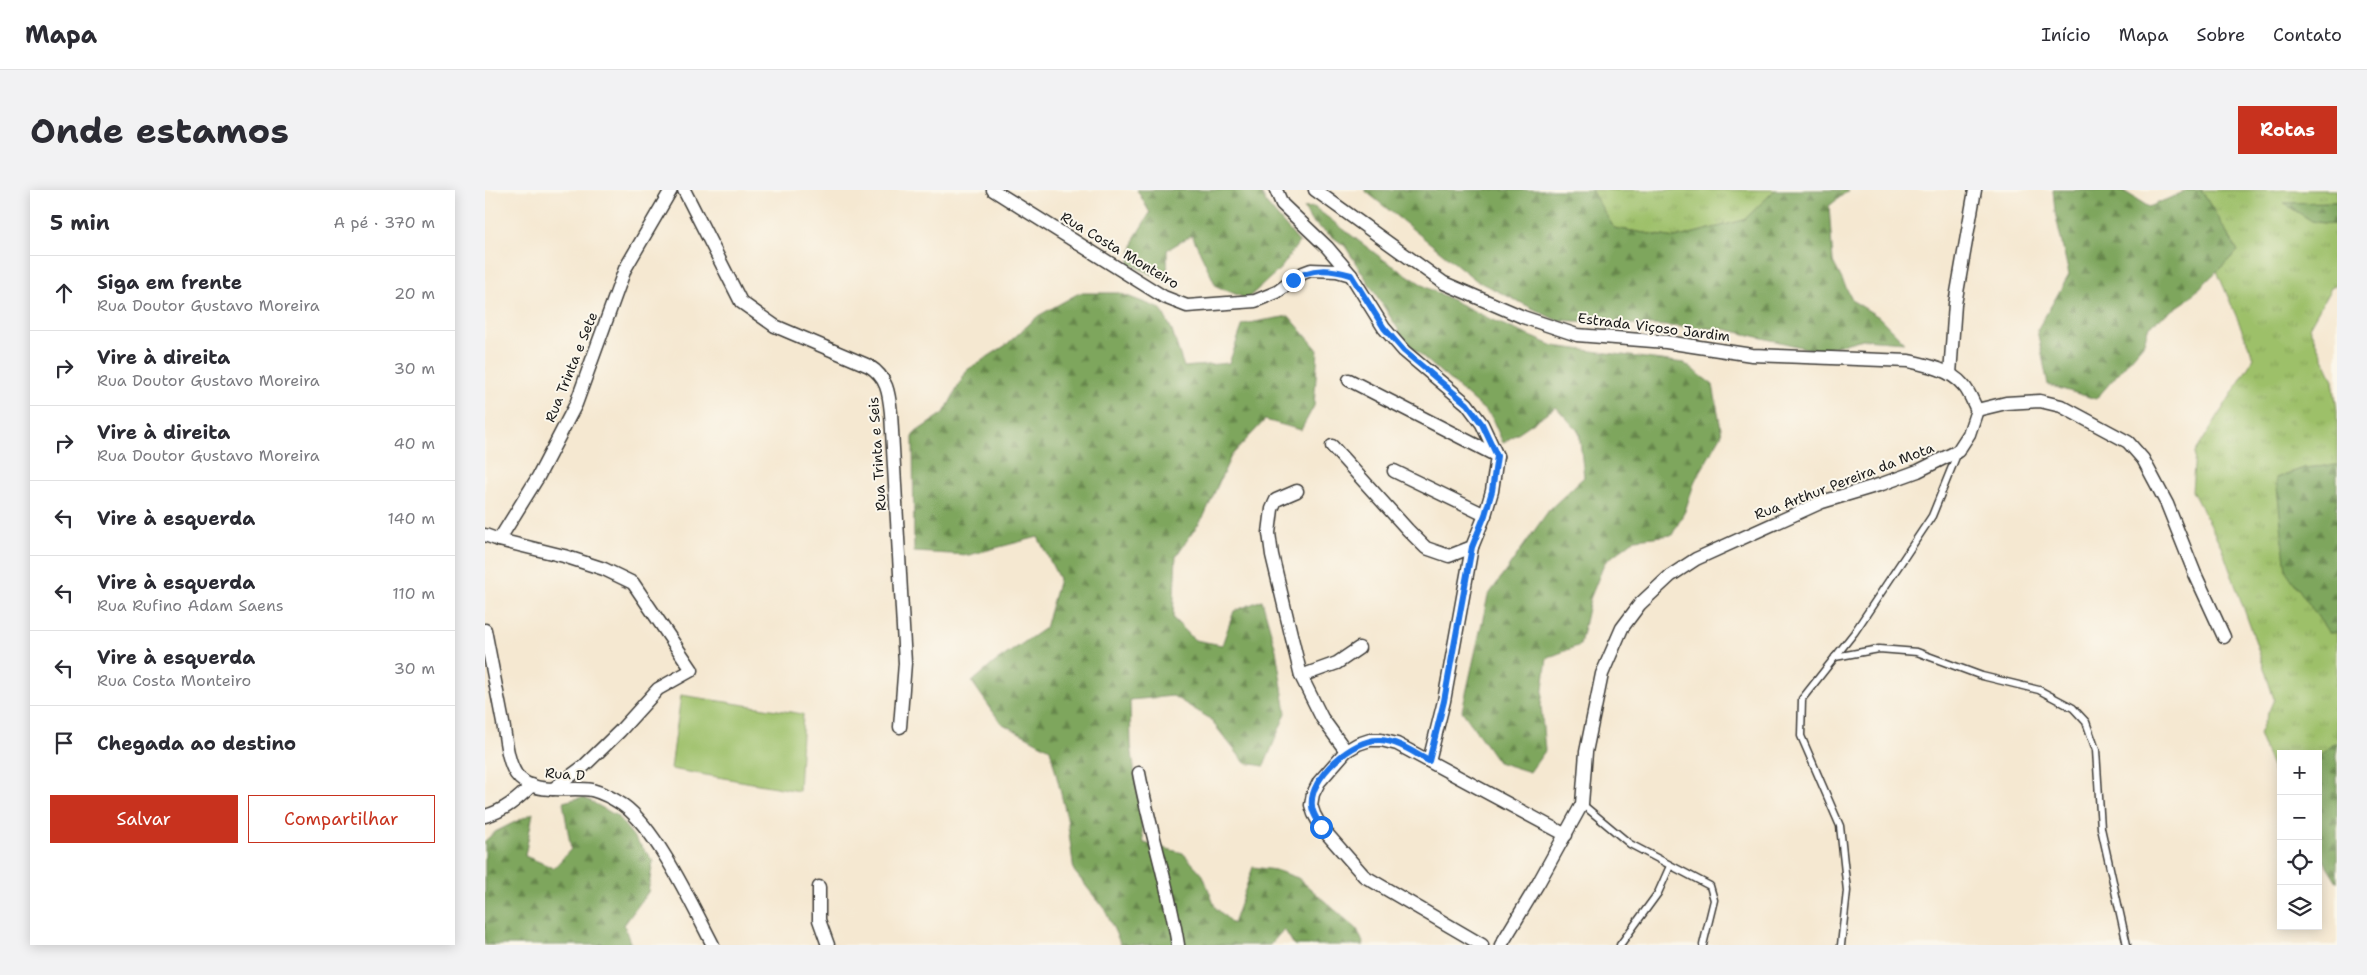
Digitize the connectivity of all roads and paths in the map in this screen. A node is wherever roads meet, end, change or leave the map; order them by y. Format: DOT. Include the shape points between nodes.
graph roads {
  1 [pos="671,190"];
  2 [pos="684,190"];
  3 [pos="993,190"];
  4 [pos="1276,190"];
  5 [pos="1315,190"];
  6 [pos="1975,190"];
  7 [pos="1351,275"];
  8 [pos="1950,374"];
  9 [pos="1349,380"];
  10 [pos="1977,410"];
  11 [pos="1332,446"];
  12 [pos="1958,451"];
  13 [pos="1497,456"];
  14 [pos="1394,471"];
  15 [pos="1297,491"];
  16 [pos="1485,515"];
  17 [pos="485,535"];
  18 [pos="499,540"];
  19 [pos="1472,547"];
  20 [pos="485,630"];
  21 [pos="2224,637"];
  22 [pos="1359,648"];
  23 [pos="1835,657"];
  24 [pos="1301,676"];
  25 [pos="900,727"];
  26 [pos="1346,752"];
  27 [pos="1429,761"];
  28 [pos="1139,773"];
  29 [pos="532,786"];
  30 [pos="553,789"];
  31 [pos="1582,804"];
  32 [pos="485,816"];
  33 [pos="1566,835"];
  34 [pos="1670,866"];
  35 [pos="819,887"];
  36 [pos="713,945"];
  37 [pos="828,945"];
  38 [pos="1178,945"];
  39 [pos="1482,945"];
  40 [pos="1501,945"];
  41 [pos="1619,945"];
  42 [pos="1703,945"];
  43 [pos="1841,945"];
  44 [pos="2127,945"];
  1 -- 18 [label="street, Rua Trinta e Sete" via="625,269 575,404 538,477"];
  2 -- 25 [label="street, Rua Trinta e Seis" via="741,302 775,326 869,366 879,372 886,383 891,413 905,663"];
  3 -- 7 [label="street, Rua Costa Monteiro" via="1164,297 1187,306 1266,298 1311,270"];
  4 -- 7 [label="street" via="1283,204"];
  5 -- 8 [label="street, Estrada Viçoso Jardim" via="1444,283 1523,317 1577,334 1666,342 1751,355 1909,361"];
  6 -- 8 [label="street" via="1955,304"];
  7 -- 13 [label="street" via="1384,328 1404,351 1467,404 1482,424"];
  8 -- 10 [label="street, Estrada Viçoso Jardim" via="1963,385"];
  9 -- 13 [label="street"];
  10 -- 12 [label="street" via="1969,434"];
  10 -- 21 [label="street" via="2006,403 2040,401 2061,406 2128,442 2143,459 2167,504"];
  11 -- 19 [label="street" via="1426,548 1449,556"];
  12 -- 23 [label="lane" via="1932,516"];
  12 -- 31 [label="street, Rua Arthur Pereira da Mota" via="1891,481 1822,502 1696,559 1670,576 1640,604 1622,628 1593,708"];
  13 -- 16 [label="street"];
  14 -- 16 [label="street"];
  15 -- 24 [label="street" via="1276,500 1269,533"];
  16 -- 19 [label="street"];
  17 -- 18 [label="street"];
  18 -- 30 [label="street" via="571,558 633,583 692,670 658,689 584,766"];
  19 -- 27 [label="street" via="1444,701"];
  20 -- 29 [label="street, Rua D" via="512,764 517,775"];
  22 -- 24 [label="street" via="1337,663"];
  23 -- 43 [label="lane" via="1802,699 1801,736 1840,826 1847,891"];
  23 -- 44 [label="lane" via="1879,649 1917,652 1982,676 2039,690 2073,708 2085,722 2096,750 2101,828"];
  24 -- 26 [label="street" via="1322,718"];
  26 -- 27 [label="street" via="1358,744 1381,740 1397,744"];
  26 -- 39 [label="street" via="1319,782 1313,794 1311,805 1321,827 1364,876"];
  27 -- 33 [label="street"];
  28 -- 38 [label="street"];
  29 -- 30 [label="street, Rua D"];
  29 -- 32 [label="street" via="496,813"];
  30 -- 36 [label="street, Rua D" via="593,790 625,807 646,830 675,874"];
  31 -- 33 [label="street, Rua Arthur Pereira da Mota"];
  31 -- 34 [label="lane" via="1630,844"];
  33 -- 40 [label="street, Rua Arthur Pereira da Mota"];
  34 -- 41 [label="lane" via="1658,893"];
  34 -- 42 [label="lane" via="1710,886 1714,900"];
  35 -- 37 [label="street" via="819,920"];
}
